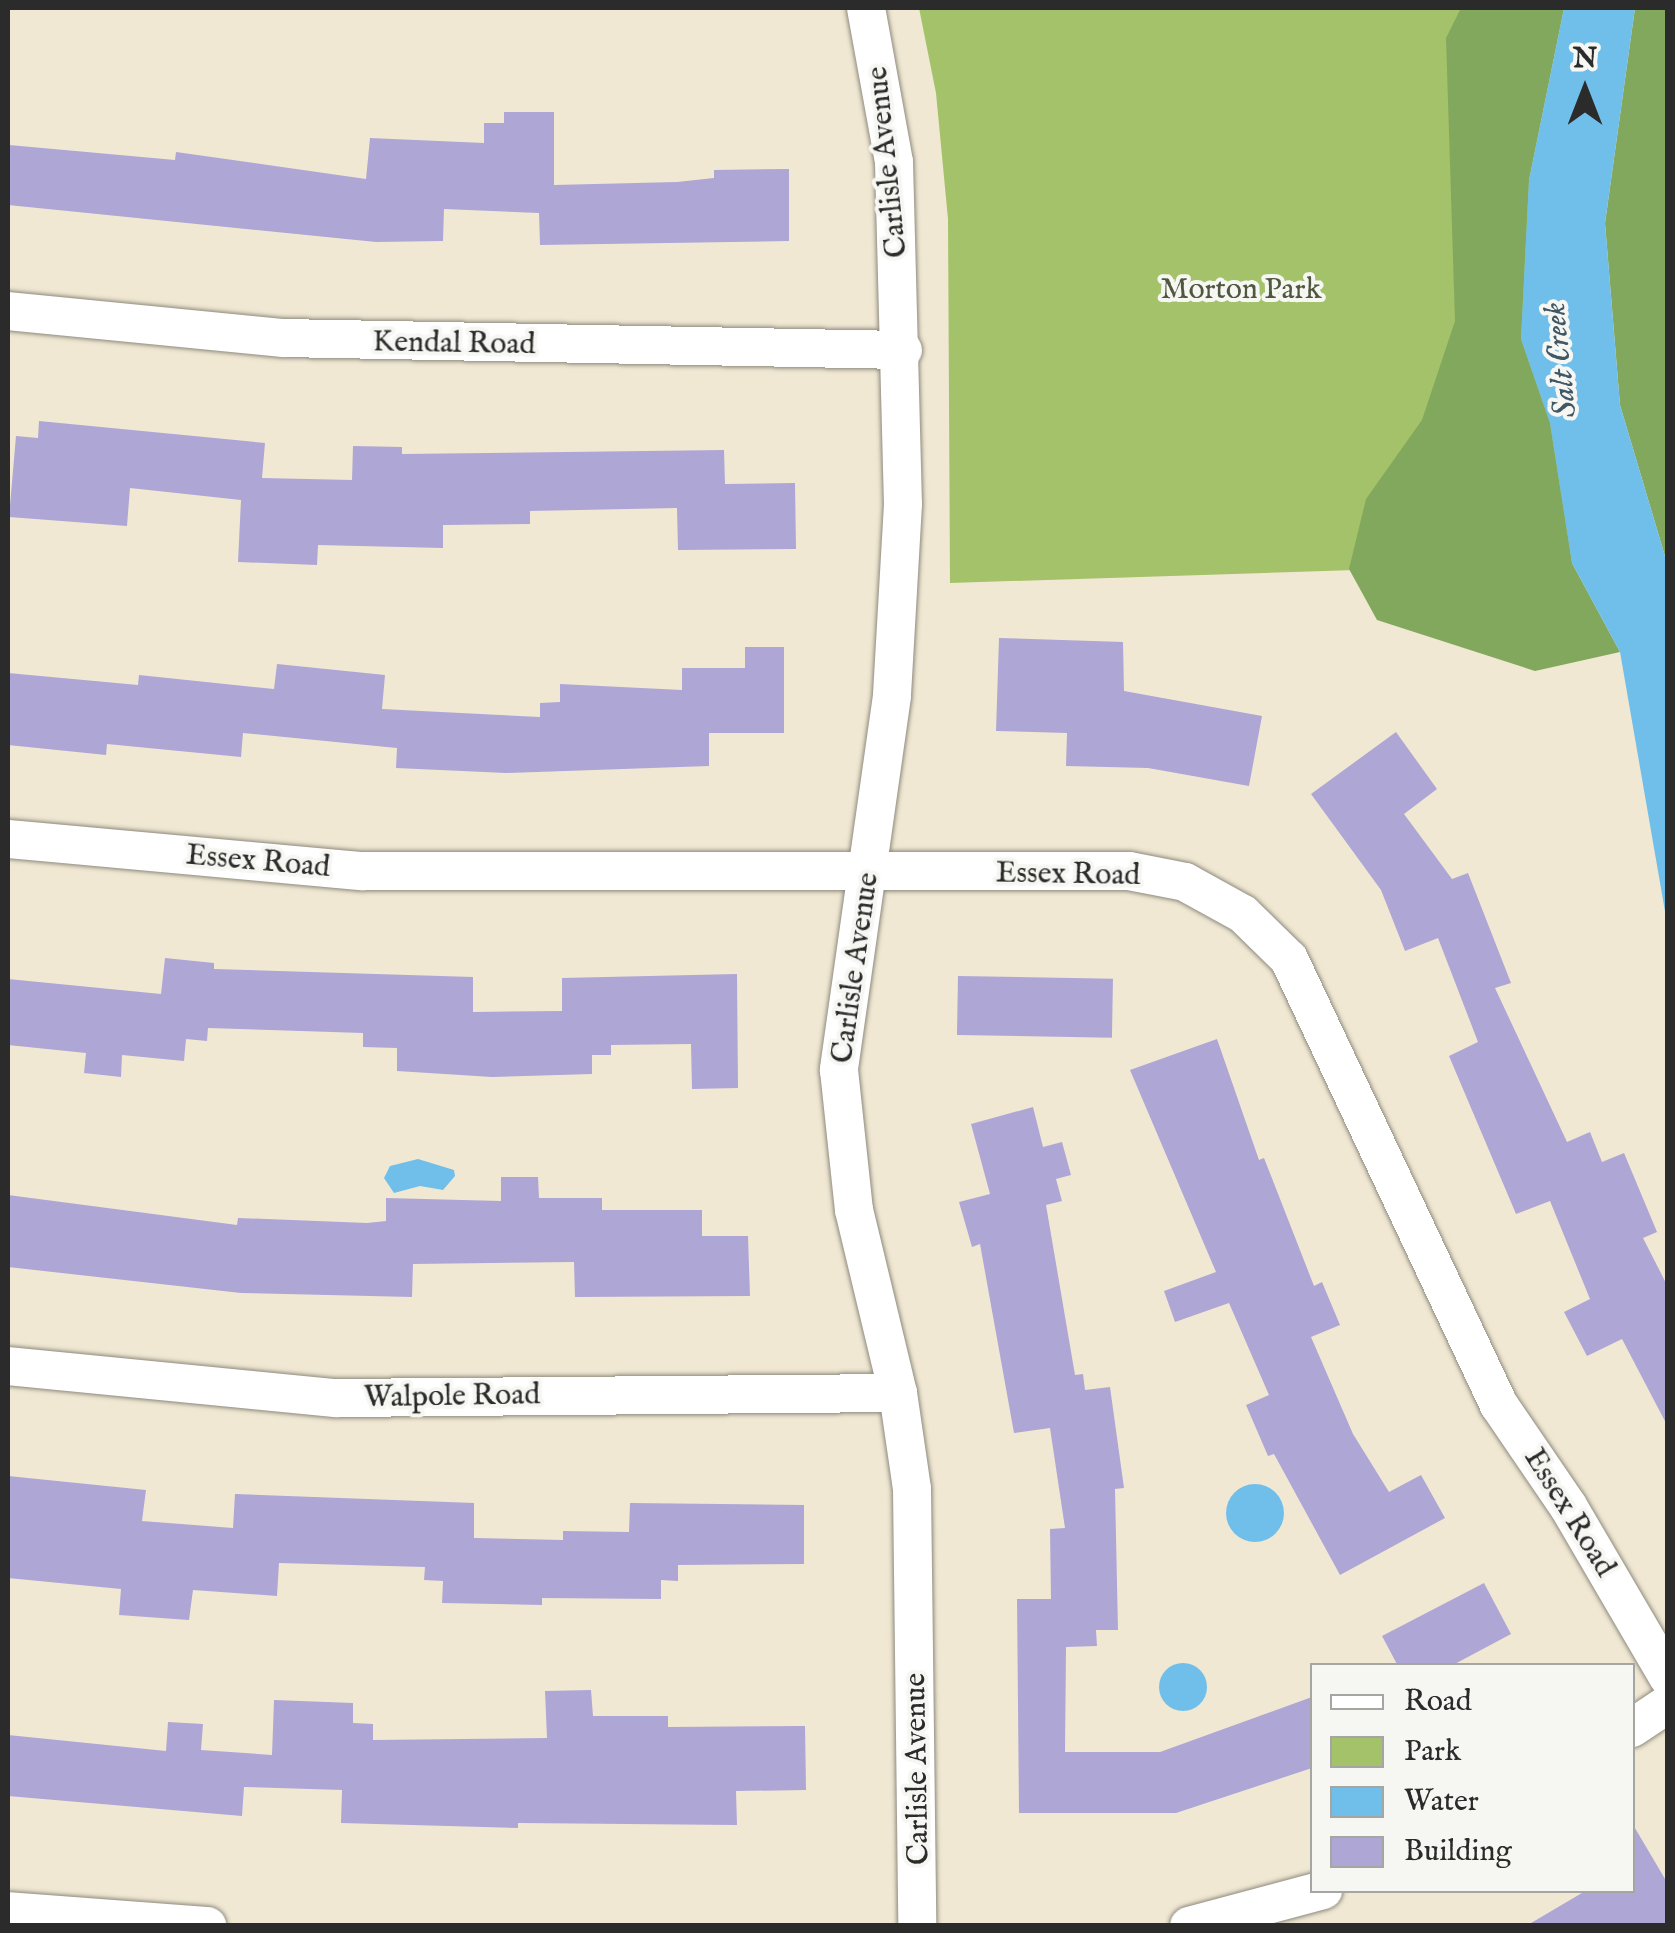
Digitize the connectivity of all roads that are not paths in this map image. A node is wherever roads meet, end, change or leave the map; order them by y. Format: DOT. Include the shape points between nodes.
graph roads {
  1 [pos="866,8"];
  2 [pos="8,311"];
  3 [pos="902,350"];
  4 [pos="8,839"];
  5 [pos="870,874"];
  6 [pos="8,1366"];
  7 [pos="898,1393"];
  8 [pos="1668,1677"];
  9 [pos="1668,1704"];
  10 [pos="1635,1726"];
  11 [pos="1312,1893"];
  12 [pos="8,1911"];
  13 [pos="206,1926"];
  14 [pos="918,1926"];
  15 [pos="1189,1926"];
  1 -- 3 [label="street, Carlisle Avenue" via="894,162"];
  2 -- 3 [label="street, Kendal Road" via="283,338"];
  3 -- 5 [label="street, Carlisle Avenue" via="892,696"];
  4 -- 5 [label="street, Essex Road" via="363,871"];
  5 -- 7 [label="street, Carlisle Avenue" via="838,1070 854,1210"];
  5 -- 8 [label="street, Essex Road" via="1129,871 1185,882 1243,914 1288,958 1499,1404"];
  6 -- 7 [label="street, Walpole Road" via="336,1398"];
  7 -- 14 [label="street, Carlisle Avenue" via="912,1489"];
  9 -- 10 [label="street"];
  11 -- 15 [label="street"];
  12 -- 13 [label="street"];
}
